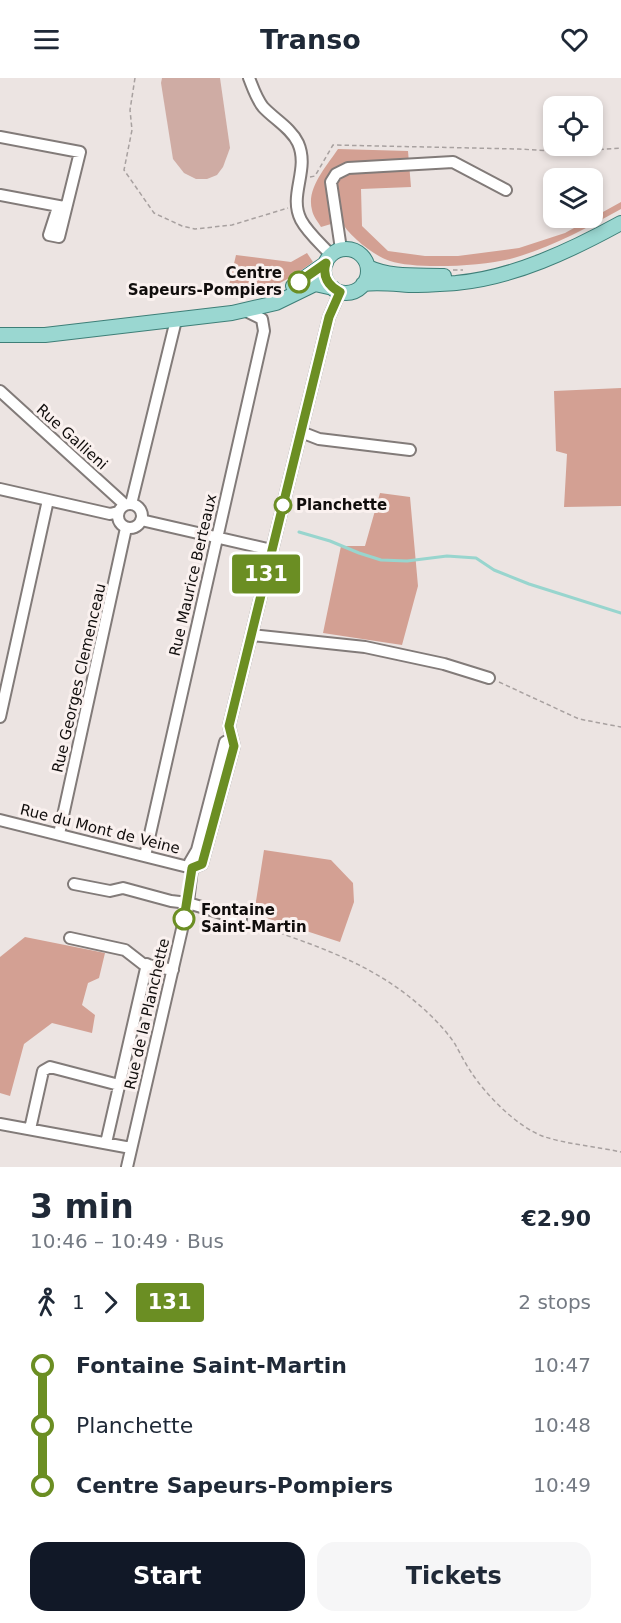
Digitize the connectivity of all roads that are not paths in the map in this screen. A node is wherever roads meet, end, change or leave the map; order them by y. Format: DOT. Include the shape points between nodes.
graph roads {
  1 [pos="249,78"];
  2 [pos="0,137"];
  3 [pos="506,190"];
  4 [pos="0,195"];
  5 [pos="621,223"];
  6 [pos="332,256"];
  7 [pos="368,267"];
  8 [pos="494,275"];
  9 [pos="363,284"];
  10 [pos="337,290"];
  11 [pos="246,311"];
  12 [pos="152,315"];
  13 [pos="170,321"];
  14 [pos="0,327"];
  15 [pos="0,335"];
  16 [pos="0,391"];
  17 [pos="301,432"];
  18 [pos="410,450"];
  19 [pos="0,489"];
  20 [pos="48,500"];
  21 [pos="124,508"];
  22 [pos="141,520"];
  23 [pos="126,528"];
  24 [pos="217,537"];
  25 [pos="272,550"];
  26 [pos="252,635"];
  27 [pos="489,678"];
  28 [pos="0,717"];
  29 [pos="0,820"];
  30 [pos="59,834"];
  31 [pos="145,855"];
  32 [pos="192,868"];
  33 [pos="74,884"];
  34 [pos="188,903"];
  35 [pos="242,919"];
  36 [pos="70,938"];
  37 [pos="147,964"];
  38 [pos="172,970"];
  39 [pos="119,1084"];
  40 [pos="0,1124"];
  41 [pos="30,1129"];
  42 [pos="106,1143"];
  43 [pos="131,1148"];
  44 [pos="126,1167"];
  1 -- 6 [label="street" via="263,106 298,143 303,172 296,196 300,219"];
  2 -- 4 [label="street" via="80,152 69,202 62,207"];
  3 -- 6 [label="street" via="453,162 348,168 331,182"];
  5 -- 8 [label="main road" via="530,265"];
  6 -- 7 [label="main road" via="353,250"];
  6 -- 10 [label="main road" via="326,279"];
  6 -- 12 [label="main road" via="299,282 265,299"];
  7 -- 8 [label="main road" via="395,275"];
  7 -- 9 [label="main road"];
  8 -- 9 [label="main road" via="468,282 425,285"];
  9 -- 10 [label="main road" via="351,292"];
  10 -- 11 [label="main road" via="311,285 276,303"];
  10 -- 17 [label="street, Rue de la Planchette"];
  11 -- 13 [label="main road"];
  11 -- 24 [label="street, Rue Maurice Berteaux" via="262,320 264,331"];
  12 -- 13 [label="street"];
  12 -- 14 [label="main road" via="41,328"];
  13 -- 15 [label="main road" via="45,335"];
  13 -- 21 [label="street" via="171,334"];
  16 -- 21 [label="street, Rue Gallieni"];
  17 -- 18 [label="street" via="319,439"];
  17 -- 25 [label="street, Rue de la Planchette"];
  19 -- 20 [label="street"];
  20 -- 21 [label="street" via="110,514"];
  20 -- 28 [label="street"];
  21 -- 22 [label="street" via="140,510"];
  21 -- 23 [label="street" via="120,524"];
  22 -- 23 [label="street" via="137,526"];
  22 -- 24 [label="street"];
  23 -- 30 [label="street, Rue Georges Clemenceau"];
  24 -- 25 [label="street"];
  24 -- 31 [label="street, Rue Maurice Berteaux"];
  25 -- 26 [label="street, Rue de la Planchette"];
  26 -- 27 [label="street" via="365,647"];
  26 -- 32 [label="street, Rue de la Planchette" via="229,726 234,746 202,864"];
  29 -- 30 [label="street, Rue du Mont de Veine"];
  30 -- 31 [label="street, Rue du Mont de Veine"];
  31 -- 32 [label="street, Rue du Mont de Veine"];
  32 -- 34 [label="street, Rue de la Planchette"];
  33 -- 34 [label="street" via="110,891 123,888"];
  34 -- 35 [label="street"];
  34 -- 38 [label="street, Rue de la Planchette"];
  36 -- 37 [label="street" via="124,950"];
  37 -- 38 [label="street"];
  37 -- 39 [label="street"];
  38 -- 43 [label="street, Rue de la Planchette"];
  39 -- 41 [label="street" via="50,1067 43,1071"];
  39 -- 42 [label="street"];
  40 -- 41 [label="street"];
  41 -- 42 [label="street"];
  42 -- 43 [label="street"];
  43 -- 44 [label="street, Rue de la Planchette"];
}
